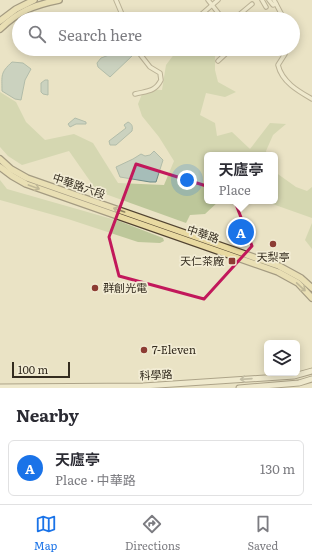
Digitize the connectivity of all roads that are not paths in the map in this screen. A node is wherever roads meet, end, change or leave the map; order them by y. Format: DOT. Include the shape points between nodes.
graph roads {
  1 [pos="34,0"];
  2 [pos="59,0"];
  3 [pos="116,0"];
  4 [pos="208,0"];
  5 [pos="218,0"];
  6 [pos="262,0"];
  7 [pos="269,0"];
  8 [pos="45,1"];
  9 [pos="275,2"];
  10 [pos="252,4"];
  11 [pos="212,5"];
  12 [pos="266,7"];
  13 [pos="21,12"];
  14 [pos="121,12"];
  15 [pos="204,12"];
  16 [pos="218,12"];
  17 [pos="242,12"];
  18 [pos="280,12"];
  19 [pos="12,19"];
  20 [pos="0,21"];
  21 [pos="0,29"];
  22 [pos="141,56"];
  23 [pos="223,56"];
  24 [pos="285,56"];
  25 [pos="218,61"];
  26 [pos="135,94"];
  27 [pos="312,99"];
  28 [pos="0,159"];
  29 [pos="0,167"];
  30 [pos="156,223"];
  31 [pos="148,227"];
  32 [pos="189,237"];
  33 [pos="312,288"];
  34 [pos="312,298"];
  35 [pos="312,371"];
  36 [pos="312,379"];
  37 [pos="0,387"];
  38 [pos="239,388"];
  1 -- 20 [label="main road"];
  2 -- 8 [label="main road"];
  3 -- 14 [label="street"];
  4 -- 11 [label="street"];
  5 -- 11 [label="street"];
  6 -- 12 [label="street"];
  7 -- 9 [label="street" via="273,5"];
  8 -- 13 [label="main road"];
  9 -- 18 [label="street"];
  10 -- 17 [label="street"];
  11 -- 15 [label="street"];
  11 -- 16 [label="street"];
  19 -- 21 [label="main road"];
  22 -- 26 [label="street" via="150,67 160,73 161,80 154,90"];
  23 -- 25 [label="street"];
  24 -- 27 [label="street" via="278,65 280,71 296,90"];
  30 -- 28 [label="main road, 中華路六段, one-way" via="27,178"];
  29 -- 31 [label="main road, 中華路六段, one-way" via="26,184"];
  30 -- 32 [label="main road, 中華路"];
  31 -- 32 [label="main road, 中華路"];
  32 -- 33 [label="main road, 中華路" via="279,266 301,278"];
  32 -- 34 [label="main road, 中華路, one-way" via="278,272 298,284"];
  35 -- 37 [label="street, 科學路, one-way" via="294,376 164,385"];
  36 -- 38 [label="street" via="299,383"];
}
